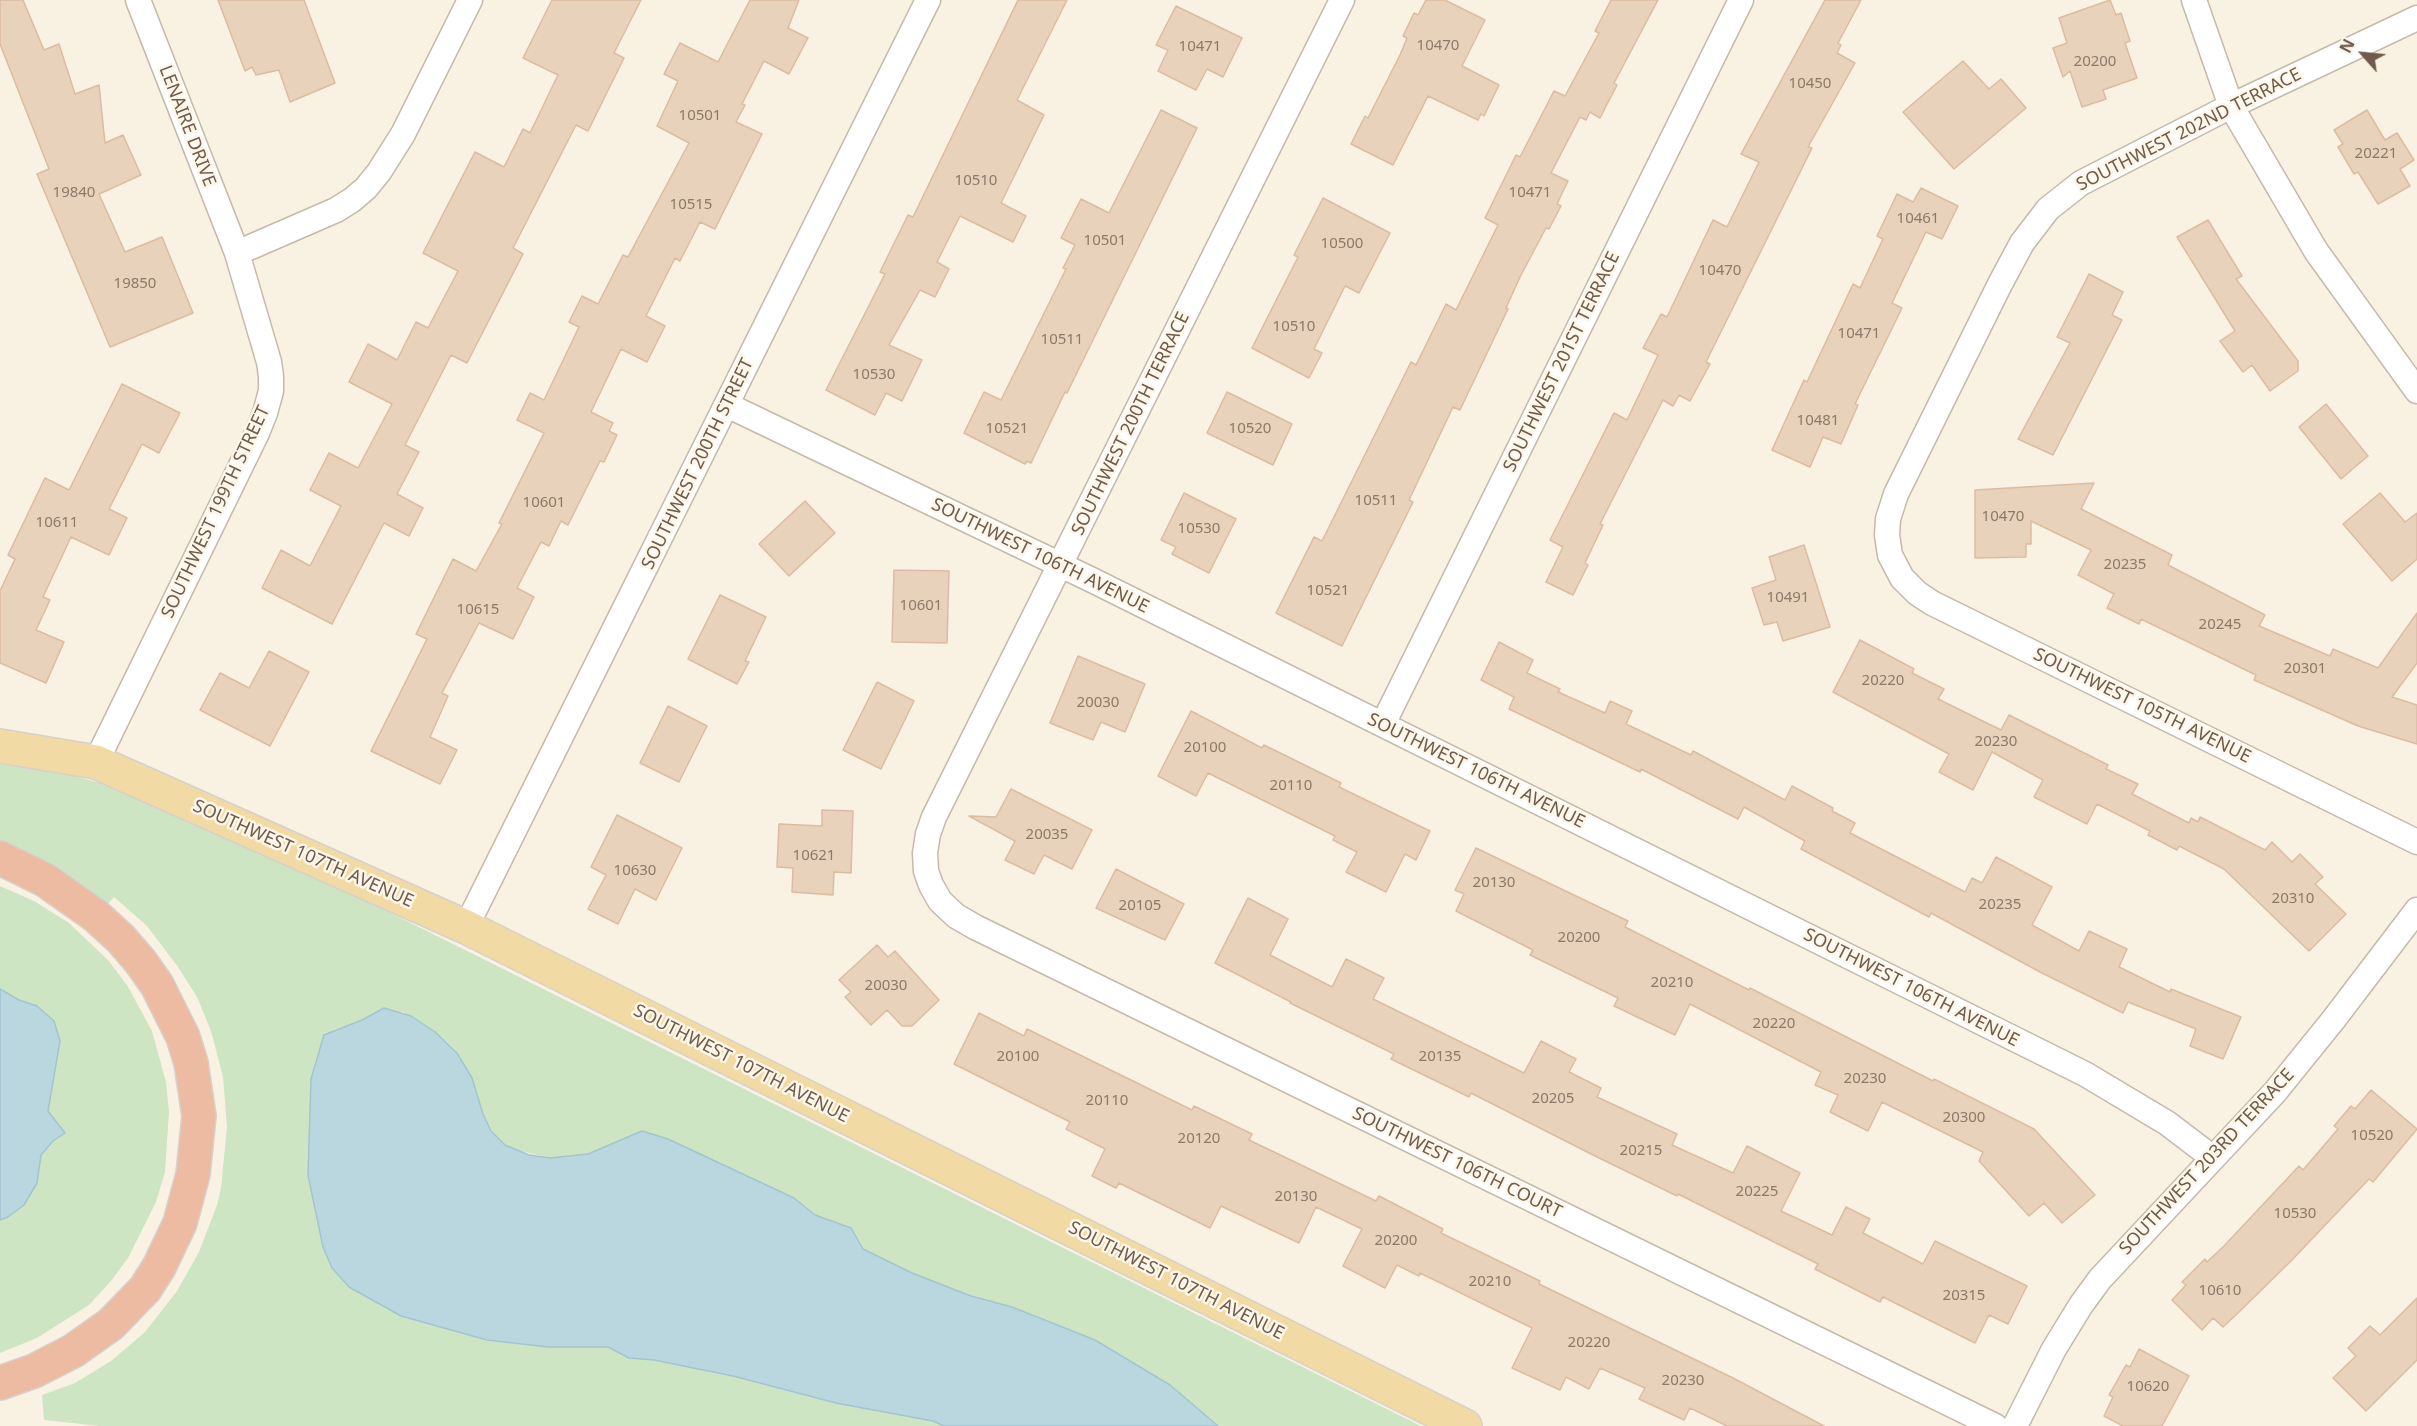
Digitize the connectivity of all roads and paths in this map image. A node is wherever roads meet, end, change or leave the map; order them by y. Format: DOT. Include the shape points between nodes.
graph roads {
  1 [pos="138,0"];
  2 [pos="470,0"];
  3 [pos="928,0"];
  4 [pos="1342,0"];
  5 [pos="1741,0"];
  6 [pos="2194,0"];
  7 [pos="2417,18"];
  8 [pos="2231,106"];
  9 [pos="237,253"];
  10 [pos="2417,391"];
  11 [pos="727,405"];
  12 [pos="1889,548"];
  13 [pos="1060,565"];
  14 [pos="1383,724"];
  15 [pos="0,746"];
  16 [pos="96,762"];
  17 [pos="2417,842"];
  18 [pos="0,858"];
  19 [pos="931,885"];
  20 [pos="2417,910"];
  21 [pos="466,927"];
  22 [pos="2213,1158"];
  23 [pos="0,1383"];
  24 [pos="1465,1426"];
  25 [pos="1995,1426"];
  26 [pos="2015,1426"];
  1 -- 9 [label="street, LENAIRE DRIVE"];
  2 -- 9 [label="street" via="403,134 366,188 336,210"];
  3 -- 11 [label="street, SOUTHWEST 200TH STREET"];
  4 -- 13 [label="street, SOUTHWEST 200TH TERRACE"];
  5 -- 14 [label="street, SOUTHWEST 201ST TERRACE"];
  6 -- 8 [label="street"];
  7 -- 8 [label="street, SOUTHWEST 202ND TERRACE"];
  8 -- 10 [label="street" via="2316,251"];
  8 -- 12 [label="street, SOUTHWEST 202ND TERRACE" via="2080,183 2033,227 2000,284 1896,494 1888,519"];
  9 -- 16 [label="street, SOUTHWEST 199TH STREET" via="269,362 271,391 265,413"];
  11 -- 13 [label="street, SOUTHWEST 106TH AVENUE"];
  11 -- 21 [label="street, SOUTHWEST 200TH STREET"];
  12 -- 17 [label="street, SOUTHWEST 105TH AVENUE" via="1902,578 1932,603"];
  13 -- 14 [label="street, SOUTHWEST 106TH AVENUE"];
  13 -- 19 [label="street, SOUTHWEST 200TH TERRACE" via="934,817 925,853"];
  14 -- 22 [label="street, SOUTHWEST 106TH AVENUE" via="2085,1074 2167,1123"];
  15 -- 16 [label="main road, SOUTHWEST 107TH AVENUE"];
  16 -- 21 [label="main road, SOUTHWEST 107TH AVENUE"];
  18 -- 23 [label="highway" via="45,880 96,916 140,961 183,1037 199,1116 193,1174 180,1222 145,1288 111,1324 73,1351"];
  19 -- 25 [label="street, SOUTHWEST 106TH COURT" via="956,916 975,927"];
  20 -- 22 [label="street, SOUTHWEST 203RD TERRACE" via="2275,1092"];
  21 -- 24 [label="main road, SOUTHWEST 107TH AVENUE"];
  22 -- 26 [label="street, SOUTHWEST 203RD TERRACE" via="2081,1305 2054,1348"];
}
